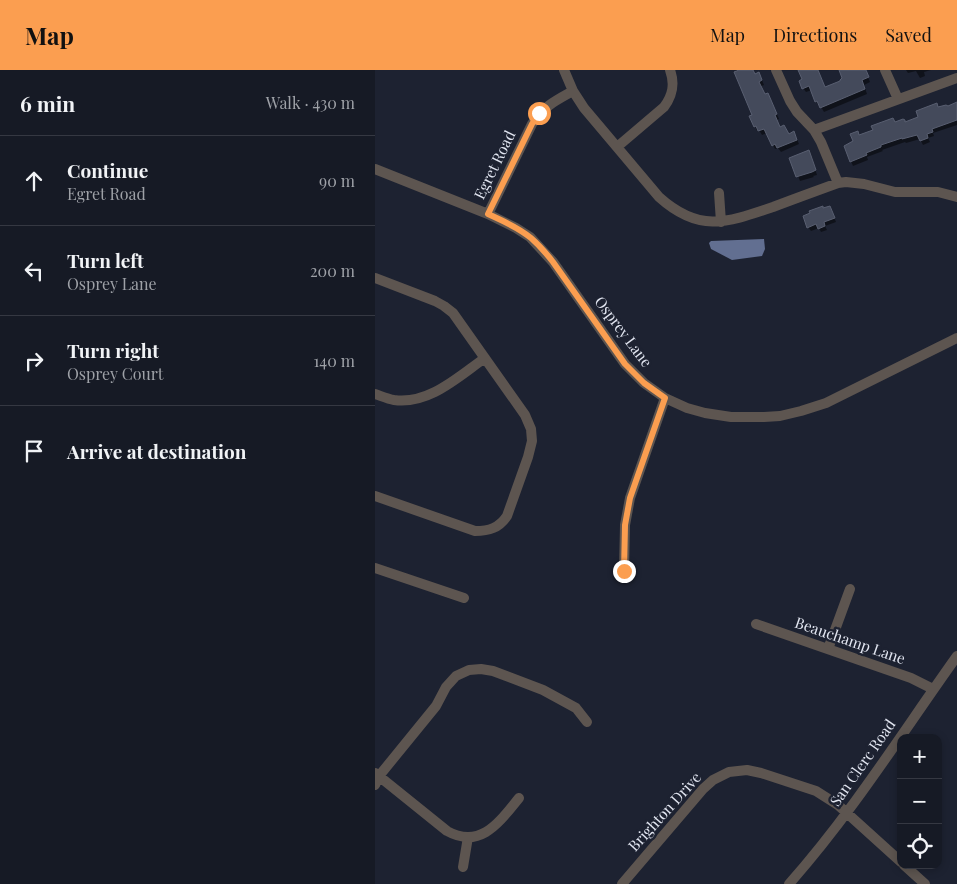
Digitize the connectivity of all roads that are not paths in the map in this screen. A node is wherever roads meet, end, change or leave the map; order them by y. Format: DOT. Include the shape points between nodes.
graph roads {
  1 [pos="564,70"];
  2 [pos="670,70"];
  3 [pos="777,70"];
  4 [pos="885,70"];
  5 [pos="957,78"];
  6 [pos="573,91"];
  7 [pos="897,99"];
  8 [pos="814,130"];
  9 [pos="617,147"];
  10 [pos="375,170"];
  11 [pos="838,184"];
  12 [pos="719,193"];
  13 [pos="957,197"];
  14 [pos="488,214"];
  15 [pos="721,222"];
  16 [pos="375,278"];
  17 [pos="957,338"];
  18 [pos="485,358"];
  19 [pos="375,394"];
  20 [pos="665,398"];
  21 [pos="375,496"];
  22 [pos="375,568"];
  23 [pos="624,571"];
  24 [pos="850,589"];
  25 [pos="464,598"];
  26 [pos="756,624"];
  27 [pos="828,649"];
  28 [pos="957,656"];
  29 [pos="933,689"];
  30 [pos="587,722"];
  31 [pos="376,778"];
  32 [pos="519,798"];
  33 [pos="846,814"];
  34 [pos="468,837"];
  35 [pos="897,859"];
  36 [pos="463,867"];
  37 [pos="908,869"];
  38 [pos="621,884"];
  39 [pos="789,884"];
  40 [pos="925,884"];
  1 -- 6 [label="street"];
  2 -- 9 [label="street" via="673,91 669,100"];
  3 -- 8 [label="street" via="790,101"];
  4 -- 7 [label="street"];
  5 -- 7 [label="street"];
  6 -- 9 [label="street"];
  6 -- 14 [label="street, Egret Road" via="539,113"];
  7 -- 8 [label="street"];
  8 -- 11 [label="street"];
  9 -- 15 [label="street" via="671,208 704,222"];
  10 -- 14 [label="street, Osprey Lane"];
  11 -- 13 [label="street" via="847,182 895,192 938,192"];
  11 -- 15 [label="street"];
  12 -- 15 [label="street"];
  14 -- 20 [label="street, Osprey Lane" via="516,228 543,249 625,364"];
  16 -- 18 [label="street" via="435,301 453,312"];
  17 -- 20 [label="street, Osprey Lane" via="826,403 801,412 731,417 687,408"];
  18 -- 19 [label="street" via="439,390 420,398 393,400"];
  18 -- 21 [label="street" via="525,415 531,429 528,457 504,521 491,530 475,532"];
  20 -- 23 [label="street" via="630,498 625,525"];
  22 -- 25 [label="street"];
  24 -- 27 [label="street"];
  26 -- 27 [label="street, Beauchamp Lane"];
  27 -- 29 [label="street, Beauchamp Lane"];
  28 -- 29 [label="street, San Clerc Road"];
  29 -- 33 [label="street, San Clerc Road"];
  30 -- 31 [label="street" via="576,708 543,690 481,668 469,670 455,676 436,706"];
  31 -- 34 [label="street" via="447,831"];
  32 -- 34 [label="street" via="492,829"];
  33 -- 35 [label="street, Brighton Drive"];
  33 -- 38 [label="street, Brighton Drive" via="816,791 761,773 747,770 729,772 703,789"];
  33 -- 39 [label="street, San Clerc Road"];
  34 -- 36 [label="street"];
  37 -- 40 [label="street"];
}
